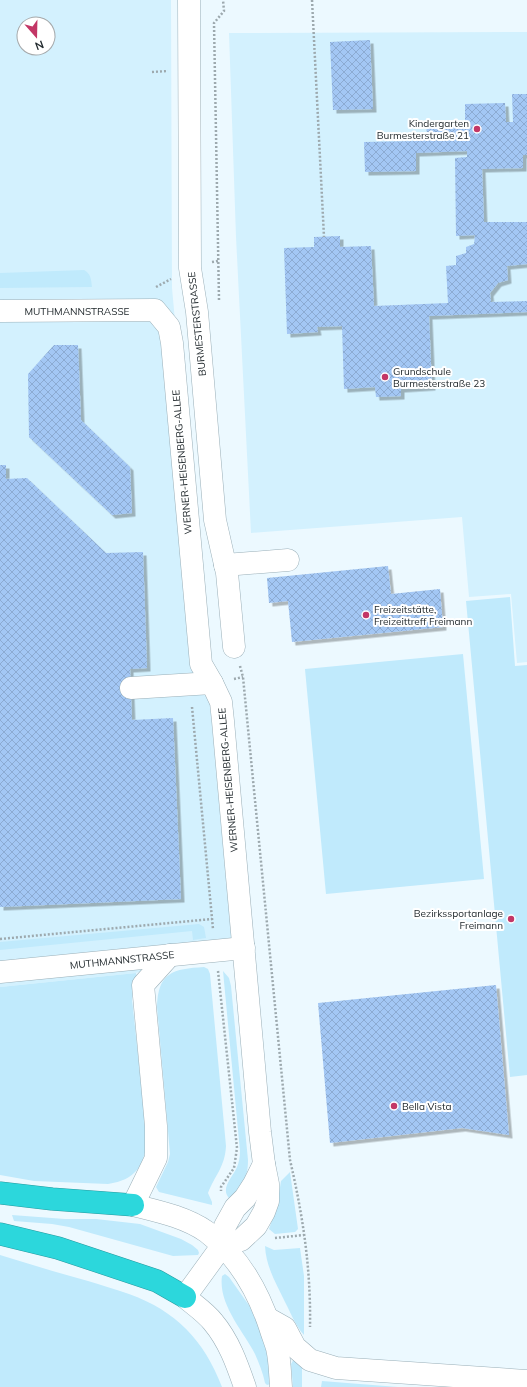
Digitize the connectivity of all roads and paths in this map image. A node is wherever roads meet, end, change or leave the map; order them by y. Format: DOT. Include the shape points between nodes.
graph roads {
  1 [pos="189,0"];
  2 [pos="223,0"];
  3 [pos="312,0"];
  4 [pos="324,237"];
  5 [pos="219,307"];
  6 [pos="155,310"];
  7 [pos="0,312"];
  8 [pos="288,560"];
  9 [pos="225,565"];
  10 [pos="234,647"];
  11 [pos="243,677"];
  12 [pos="212,683"];
  13 [pos="190,684"];
  14 [pos="131,688"];
  15 [pos="212,919"];
  16 [pos="0,939"];
  17 [pos="244,948"];
  18 [pos="216,951"];
  19 [pos="170,955"];
  20 [pos="0,972"];
  21 [pos="264,1164"];
  22 [pos="0,1193"];
  23 [pos="133,1205"];
  24 [pos="234,1208"];
  25 [pos="256,1226"];
  26 [pos="0,1234"];
  27 [pos="304,1235"];
  28 [pos="222,1246"];
  29 [pos="185,1297"];
  30 [pos="267,1318"];
  31 [pos="310,1360"];
  32 [pos="527,1381"];
  33 [pos="245,1387"];
  34 [pos="281,1387"];
  1 -- 9 [label="street, BURMESTERSTRASSE" via="190,268 197,312 215,520"];
  2 -- 5 [label="path" via="224,11 214,23"];
  3 -- 4 [label="path"];
  6 -- 7 [label="street, MUTHMANNSTRASSE"];
  6 -- 12 [label="street, WERNER-HEISENBERG-ALLEE" via="169,327 172,342 201,664"];
  8 -- 9 [label="street"];
  9 -- 10 [label="street, BURMESTERSTRASSE"];
  11 -- 27 [label="path" via="290,1160"];
  12 -- 13 [label="street"];
  12 -- 17 [label="street, WERNER-HEISENBERG-ALLEE" via="221,702"];
  13 -- 14 [label="street"];
  13 -- 15 [label="path"];
  15 -- 16 [label="path"];
  15 -- 18 [label="path"];
  17 -- 18 [label="street, MUTHMANNSTRASSE"];
  17 -- 21 [label="street, WERNER-HEISENBERG-ALLEE"];
  18 -- 19 [label="street, MUTHMANNSTRASSE"];
  18 -- 24 [label="path" via="237,1148 234,1168 221,1187 222,1197"];
  19 -- 20 [label="street, MUTHMANNSTRASSE"];
  19 -- 23 [label="street" via="143,985 156,1126 156,1158"];
  21 -- 24 [label="street" via="245,1198"];
  21 -- 25 [label="street, WERNER-HEISENBERG-ALLEE" via="268,1201"];
  22 -- 23 [label="highway"];
  23 -- 28 [label="street" via="189,1222"];
  24 -- 28 [label="street" via="225,1226"];
  25 -- 27 [label="path" via="275,1238"];
  25 -- 28 [label="street, WERNER-HEISENBERG-ALLEE" via="241,1240"];
  26 -- 29 [label="highway" via="58,1248 150,1278"];
  27 -- 31 [label="path" via="309,1280"];
  28 -- 29 [label="street"];
  28 -- 30 [label="street" via="240,1266 257,1294"];
  29 -- 33 [label="street" via="213,1322 226,1340"];
  30 -- 31 [label="street" via="285,1328 295,1347"];
  30 -- 34 [label="street" via="277,1347"];
  31 -- 32 [label="street" via="336,1368"];
}
